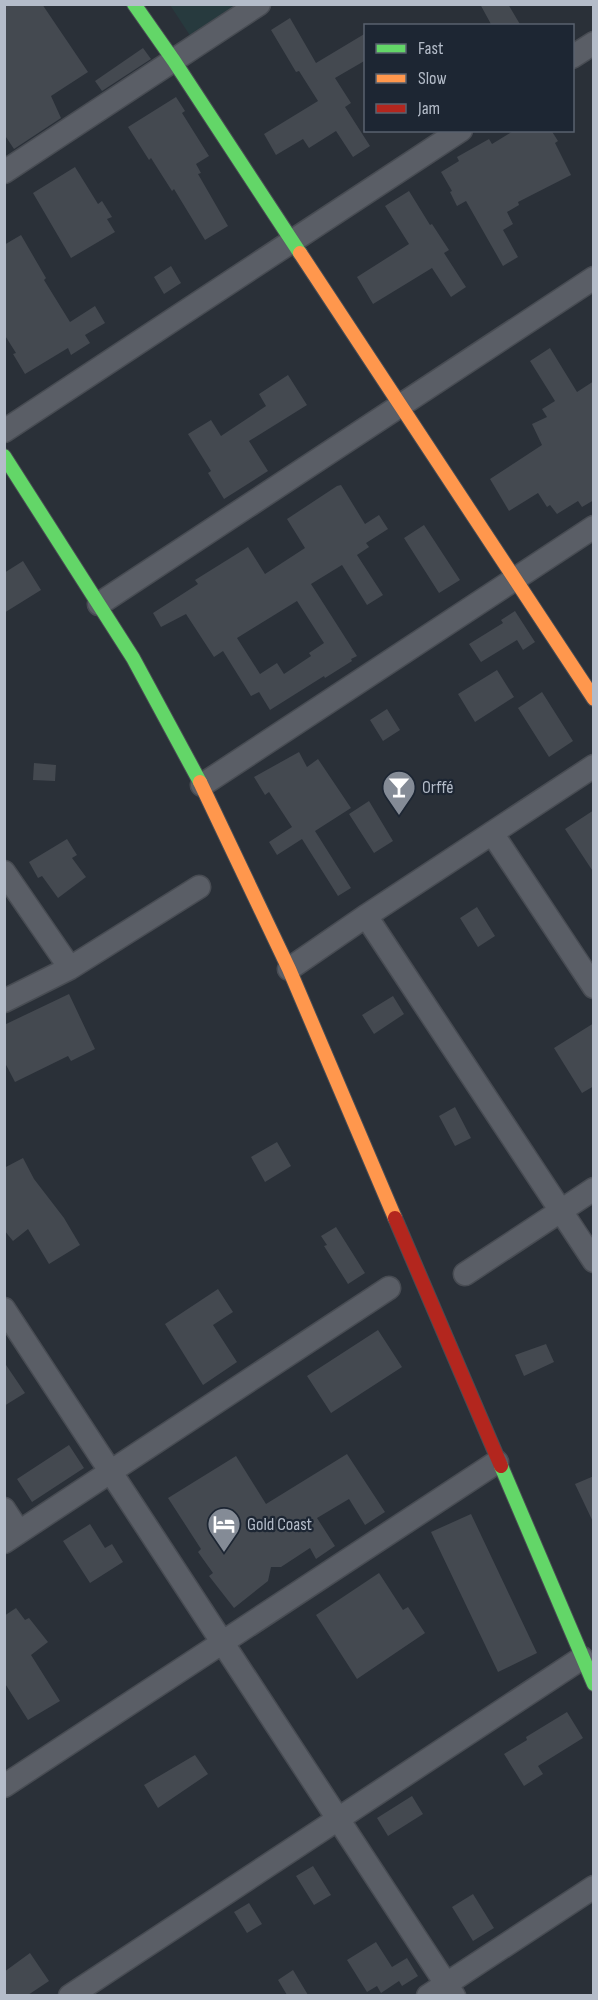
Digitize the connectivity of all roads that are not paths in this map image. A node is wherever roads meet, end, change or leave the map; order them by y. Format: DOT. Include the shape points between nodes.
graph roads {
  1 [pos="134,4"];
  2 [pos="259,4"];
  3 [pos="594,43"];
  4 [pos="574,56"];
  5 [pos="174,61"];
  6 [pos="458,132"];
  7 [pos="4,172"];
  8 [pos="292,242"];
  9 [pos="594,278"];
  10 [pos="400,405"];
  11 [pos="4,431"];
  12 [pos="4,456"];
  13 [pos="594,527"];
  14 [pos="516,580"];
  15 [pos="99,604"];
  16 [pos="594,699"];
  17 [pos="594,766"];
  18 [pos="202,785"];
  19 [pos="492,832"];
  20 [pos="4,872"];
  21 [pos="199,887"];
  22 [pos="366,915"];
  23 [pos="70,968"];
  24 [pos="289,969"];
  25 [pos="594,987"];
  26 [pos="4,1001"];
  27 [pos="594,1189"];
  28 [pos="560,1211"];
  29 [pos="594,1261"];
  30 [pos="465,1274"];
  31 [pos="389,1288"];
  32 [pos="4,1309"];
  33 [pos="497,1462"];
  34 [pos="110,1472"];
  35 [pos="4,1509"];
  36 [pos="12,1537"];
  37 [pos="222,1643"];
  38 [pos="582,1658"];
  39 [pos="593,1681"];
  40 [pos="4,1786"];
  41 [pos="338,1819"];
  42 [pos="594,1887"];
  43 [pos="443,1992"];
  44 [pos="70,1995"];
  1 -- 5 [label="main road"];
  2 -- 5 [label="street"];
  3 -- 4 [label="street"];
  5 -- 7 [label="street"];
  5 -- 8 [label="main road"];
  6 -- 8 [label="street"];
  8 -- 10 [label="main road"];
  8 -- 11 [label="street"];
  9 -- 10 [label="street"];
  10 -- 14 [label="main road"];
  10 -- 15 [label="street"];
  12 -- 15 [label="main road"];
  13 -- 14 [label="street"];
  14 -- 16 [label="main road"];
  14 -- 18 [label="street"];
  15 -- 18 [label="main road" via="172,726"];
  17 -- 19 [label="street"];
  18 -- 24 [label="main road"];
  19 -- 22 [label="street"];
  19 -- 25 [label="street"];
  20 -- 23 [label="street"];
  21 -- 23 [label="street"];
  22 -- 24 [label="street"];
  22 -- 28 [label="street"];
  23 -- 26 [label="street"];
  24 -- 33 [label="main road"];
  27 -- 28 [label="street"];
  28 -- 29 [label="street"];
  28 -- 30 [label="street"];
  31 -- 34 [label="street"];
  32 -- 34 [label="street"];
  33 -- 37 [label="street"];
  33 -- 38 [label="main road"];
  34 -- 36 [label="street"];
  34 -- 37 [label="street"];
  35 -- 36 [label="street"];
  37 -- 40 [label="street"];
  37 -- 41 [label="street"];
  38 -- 39 [label="main road"];
  38 -- 41 [label="street"];
  41 -- 43 [label="street"];
  41 -- 44 [label="street"];
  42 -- 43 [label="street"];
}
